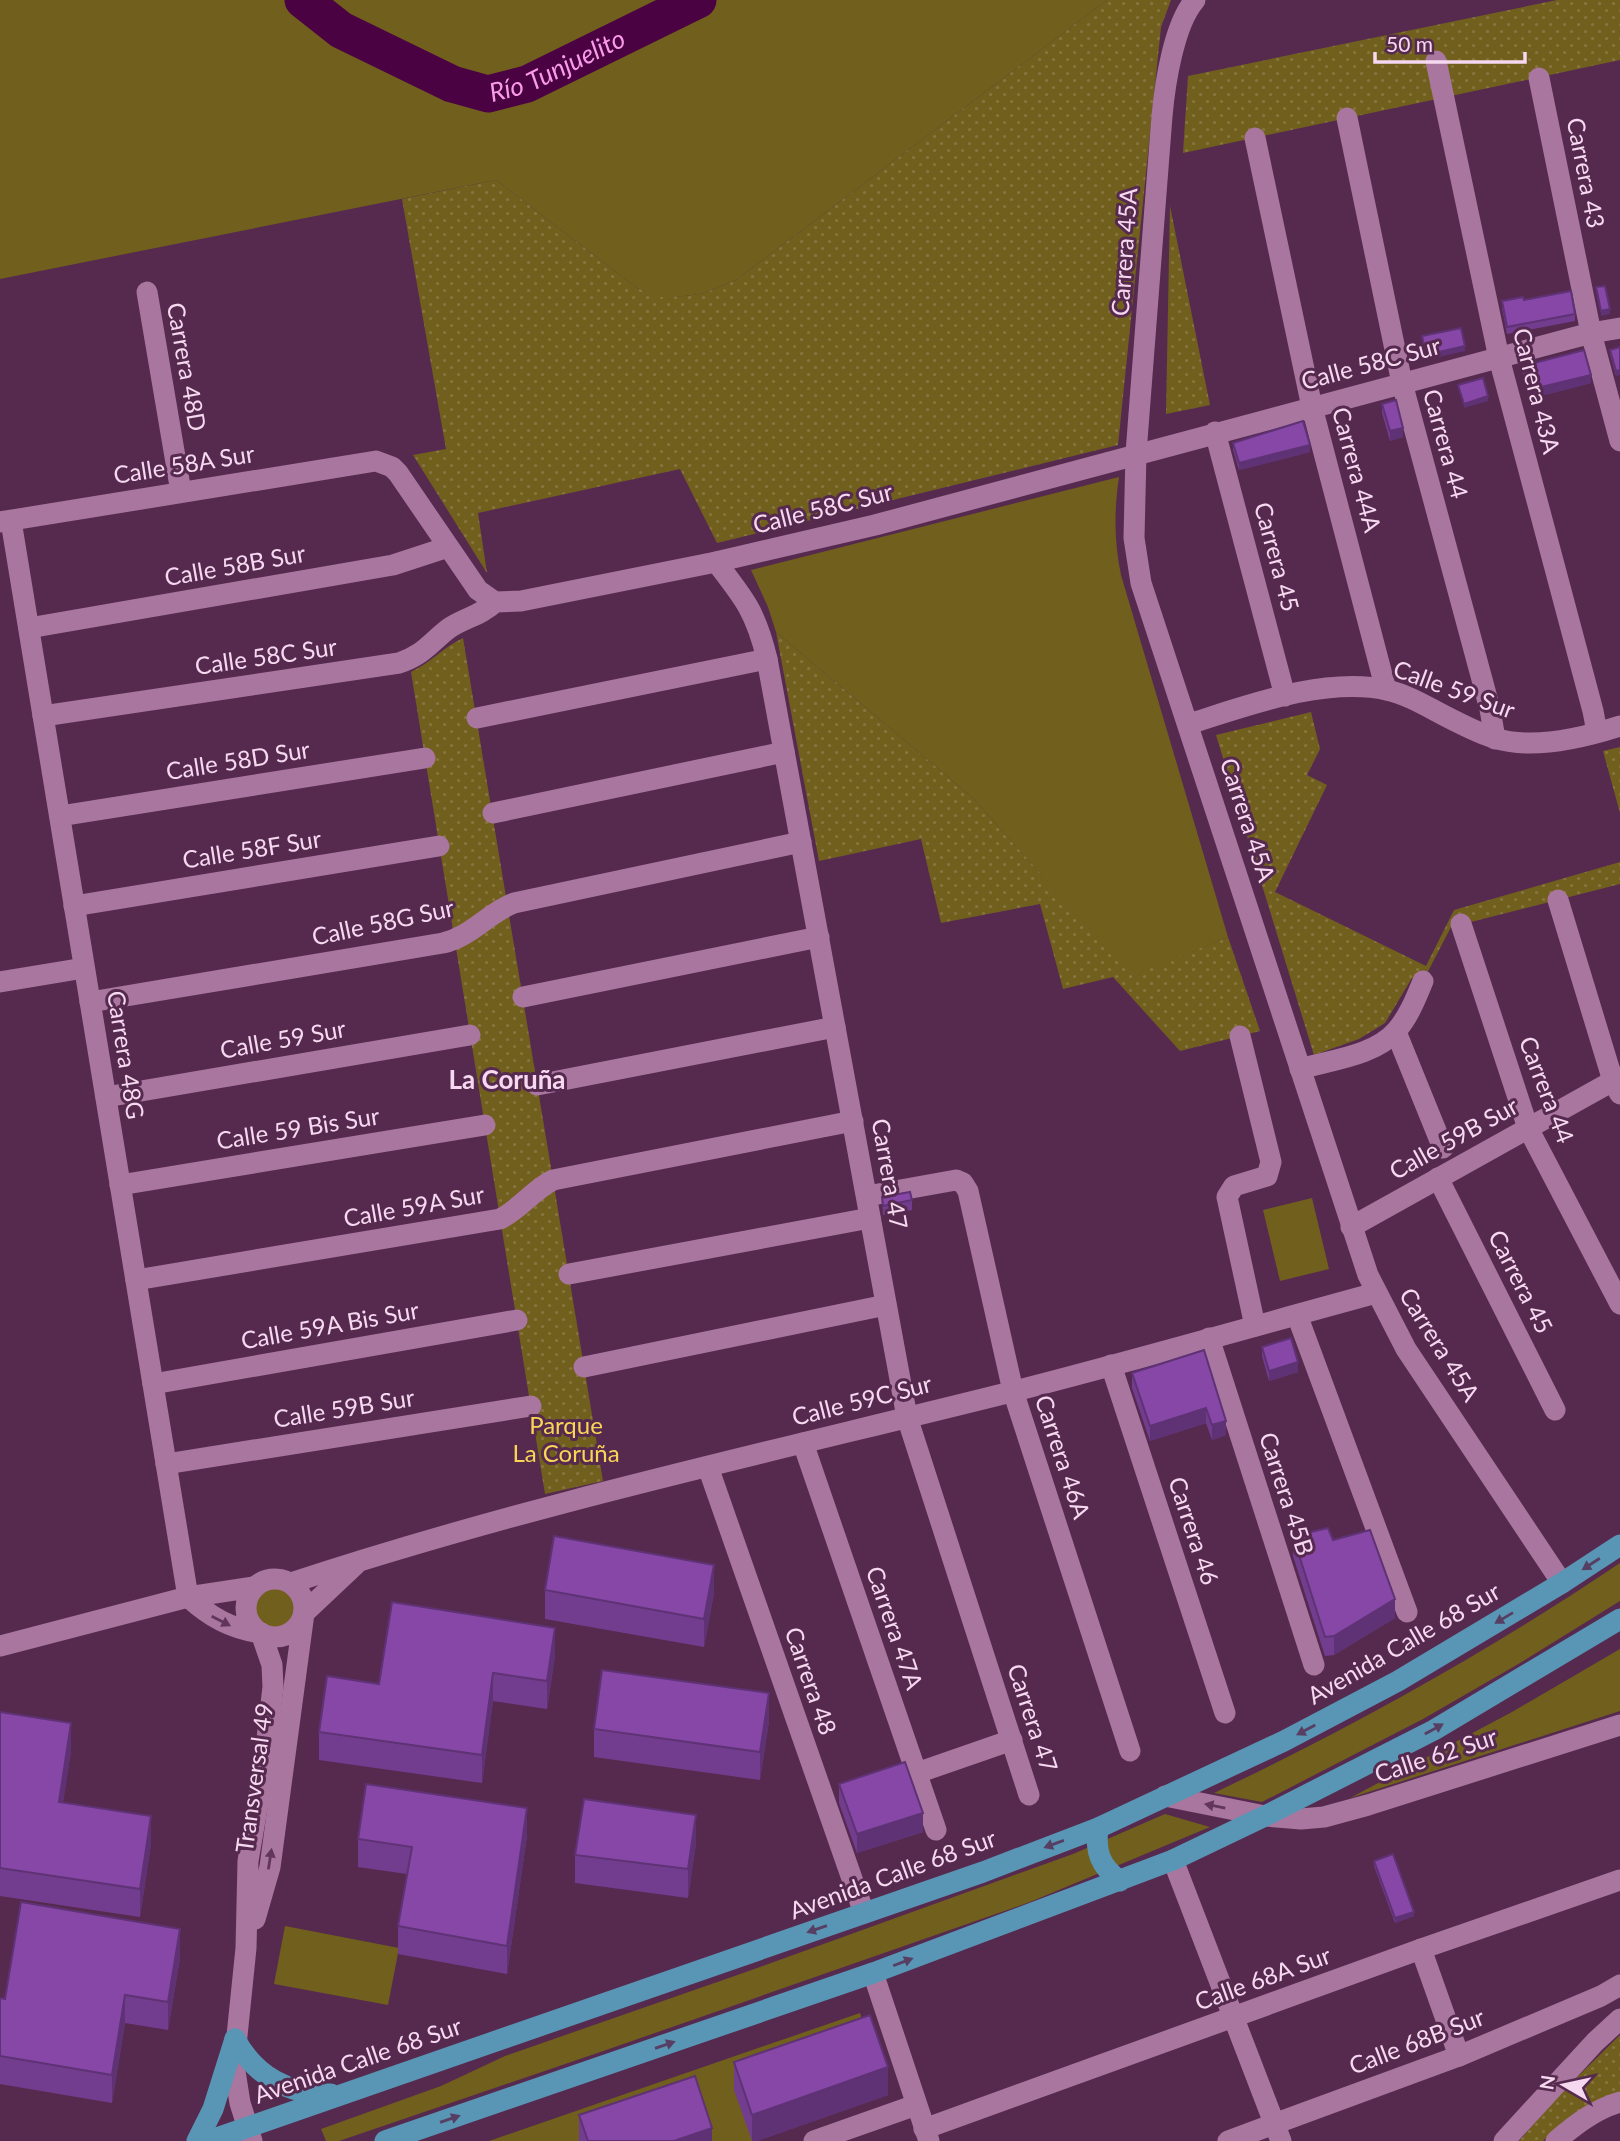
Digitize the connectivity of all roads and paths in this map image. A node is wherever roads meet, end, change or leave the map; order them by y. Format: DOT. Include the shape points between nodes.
graph roads {
  1 [pos="1190,5"];
  2 [pos="1436,61"];
  3 [pos="1539,78"];
  4 [pos="1347,118"];
  5 [pos="1255,138"];
  6 [pos="147,292"];
  7 [pos="1620,328"];
  8 [pos="1591,333"];
  9 [pos="1499,358"];
  10 [pos="1402,383"];
  11 [pos="1312,407"];
  12 [pos="1216,432"];
  13 [pos="1620,441"];
  14 [pos="1136,453"];
  15 [pos="181,492"];
  16 [pos="6,521"];
  17 [pos="449,547"];
  18 [pos="716,562"];
  19 [pos="495,602"];
  20 [pos="29,628"];
  21 [pos="767,659"];
  22 [pos="1386,690"];
  23 [pos="1285,696"];
  24 [pos="43,716"];
  25 [pos="477,718"];
  26 [pos="1189,724"];
  27 [pos="1620,726"];
  28 [pos="1597,733"];
  29 [pos="1495,739"];
  30 [pos="784,752"];
  31 [pos="425,758"];
  32 [pos="492,813"];
  33 [pos="60,816"];
  34 [pos="801,842"];
  35 [pos="439,846"];
  36 [pos="1558,900"];
  37 [pos="74,906"];
  38 [pos="1461,924"];
  39 [pos="819,937"];
  40 [pos="85,968"];
  41 [pos="1423,981"];
  42 [pos="0,982"];
  43 [pos="523,997"];
  44 [pos="90,1002"];
  45 [pos="835,1027"];
  46 [pos="1396,1031"];
  47 [pos="470,1035"];
  48 [pos="1240,1036"];
  49 [pos="1300,1069"];
  50 [pos="1618,1084"];
  51 [pos="537,1085"];
  52 [pos="106,1097"];
  53 [pos="853,1121"];
  54 [pos="485,1125"];
  55 [pos="1528,1128"];
  56 [pos="1443,1149"];
  57 [pos="1438,1178"];
  58 [pos="120,1185"];
  59 [pos="867,1196"];
  60 [pos="870,1217"];
  61 [pos="1351,1227"];
  62 [pos="569,1274"];
  63 [pos="136,1280"];
  64 [pos="1376,1293"];
  65 [pos="1620,1304"];
  66 [pos="886,1305"];
  67 [pos="1297,1315"];
  68 [pos="517,1320"];
  69 [pos="1255,1326"];
  70 [pos="1209,1338"];
  71 [pos="1111,1365"];
  72 [pos="584,1367"];
  73 [pos="153,1384"];
  74 [pos="1013,1391"];
  75 [pos="531,1406"];
  76 [pos="1555,1410"];
  77 [pos="907,1417"];
  78 [pos="803,1443"];
  79 [pos="166,1464"];
  80 [pos="708,1467"];
  81 [pos="1620,1545"];
  82 [pos="361,1560"];
  83 [pos="292,1583"];
  84 [pos="1562,1583"];
  85 [pos="254,1587"];
  86 [pos="188,1597"];
  87 [pos="1407,1612"];
  88 [pos="304,1613"];
  89 [pos="1620,1619"];
  90 [pos="261,1633"];
  91 [pos="0,1646"];
  92 [pos="1314,1665"];
  93 [pos="1225,1713"];
  94 [pos="1620,1725"];
  95 [pos="1012,1740"];
  96 [pos="1130,1751"];
  97 [pos="910,1769"];
  98 [pos="848,1786"];
  99 [pos="822,1795"];
  100 [pos="1029,1795"];
  101 [pos="1165,1796"];
  102 [pos="1265,1816"];
  103 [pos="1098,1828"];
  104 [pos="936,1830"];
  105 [pos="1173,1860"];
  106 [pos="1620,1880"];
  107 [pos="1119,1881"];
  108 [pos="864,1913"];
  109 [pos="246,1948"];
  110 [pos="1421,1949"];
  111 [pos="873,1973"];
  112 [pos="1620,1985"];
  113 [pos="1234,2018"];
  114 [pos="1620,2019"];
  115 [pos="235,2039"];
  116 [pos="1459,2056"];
  117 [pos="344,2094"];
  118 [pos="1620,2102"];
  119 [pos="916,2105"];
  120 [pos="1277,2132"];
  121 [pos="250,2134"];
  122 [pos="927,2135"];
  123 [pos="197,2141"];
  124 [pos="208,2141"];
  125 [pos="385,2141"];
  126 [pos="814,2141"];
  127 [pos="1228,2141"];
  128 [pos="1504,2141"];
  129 [pos="1556,2141"];
  1 -- 14 [label="street, Carrera 45A" via="1165,81"];
  2 -- 9 [label="street, Carrera 43A"];
  3 -- 8 [label="street, Carrera 43"];
  4 -- 10 [label="street, Carrera 44"];
  5 -- 11 [label="street, Carrera 44A"];
  6 -- 15 [label="street, Carrera 48D"];
  7 -- 8 [label="street, Calle 58C Sur"];
  8 -- 9 [label="street, Calle 58C Sur"];
  8 -- 13 [label="street, Carrera 43"];
  9 -- 10 [label="street, Calle 58C Sur"];
  9 -- 28 [label="street, Carrera 43A"];
  10 -- 11 [label="street, Calle 58C Sur"];
  10 -- 29 [label="street, Carrera 44"];
  11 -- 12 [label="street, Calle 58C Sur"];
  11 -- 22 [label="street, Carrera 44A"];
  12 -- 14 [label="street, Calle 58C Sur"];
  12 -- 23 [label="street, Carrera 45"];
  14 -- 18 [label="street, Calle 58C Sur"];
  14 -- 26 [label="street, Carrera 45A" via="1134,538 1141,583"];
  15 -- 16 [label="street, Calle 58A Sur"];
  15 -- 17 [label="street, Calle 58A Sur" via="376,461 398,473"];
  16 -- 20 [label="street, Carrera 48G"];
  17 -- 19 [label="street" via="478,590"];
  17 -- 20 [label="street, Calle 58B Sur" via="393,565"];
  18 -- 19 [label="street, Calle 58C Sur" via="554,595"];
  18 -- 21 [label="street, Carrera 47" via="746,601"];
  19 -- 24 [label="street, Calle 58C Sur" via="480,615 448,629 428,649 399,663"];
  20 -- 24 [label="street, Carrera 48G"];
  21 -- 25 [label="street"];
  21 -- 30 [label="street, Carrera 47"];
  22 -- 23 [label="street, Calle 59 Sur" via="1342,688"];
  22 -- 29 [label="street, Calle 59 Sur"];
  23 -- 26 [label="street, Calle 59 Sur"];
  24 -- 33 [label="street, Carrera 48G"];
  26 -- 49 [label="street, Carrera 45A"];
  27 -- 28 [label="street, Calle 59 Sur"];
  28 -- 29 [label="street, Calle 59 Sur" via="1526,742"];
  30 -- 32 [label="street"];
  30 -- 34 [label="street, Carrera 47"];
  31 -- 33 [label="street, Calle 58D Sur"];
  33 -- 37 [label="street, Carrera 48G"];
  34 -- 39 [label="street, Carrera 47"];
  34 -- 44 [label="street, Calle 58G Sur" via="514,903 466,935 443,943"];
  35 -- 37 [label="street, Calle 58F Sur"];
  36 -- 50 [label="street"];
  37 -- 40 [label="street, Carrera 48G"];
  38 -- 55 [label="street, Carrera 44"];
  39 -- 43 [label="street"];
  39 -- 45 [label="street, Carrera 47"];
  40 -- 42 [label="street"];
  40 -- 44 [label="street, Carrera 48G"];
  41 -- 46 [label="street"];
  44 -- 52 [label="street, Carrera 48G"];
  45 -- 51 [label="street"];
  45 -- 53 [label="street, Carrera 47"];
  46 -- 49 [label="street" via="1370,1049"];
  46 -- 56 [label="street"];
  47 -- 52 [label="street, Calle 59 Sur"];
  48 -- 69 [label="street" via="1270,1162 1267,1175 1234,1186 1227,1197"];
  49 -- 61 [label="street, Carrera 45A"];
  50 -- 55 [label="street, Calle 59B Sur"];
  52 -- 58 [label="street, Carrera 48G"];
  53 -- 59 [label="street, Carrera 47"];
  53 -- 63 [label="street, Calle 59A Sur" via="553,1180 494,1221"];
  54 -- 58 [label="street, Calle 59 Bis Sur"];
  55 -- 57 [label="street, Calle 59B Sur"];
  55 -- 65 [label="street, Carrera 44"];
  57 -- 61 [label="street, Calle 59B Sur"];
  57 -- 76 [label="street, Carrera 45"];
  58 -- 63 [label="street, Carrera 48G"];
  59 -- 60 [label="street, Carrera 47"];
  59 -- 74 [label="street, Carrera 46A" via="956,1180 963,1183"];
  60 -- 62 [label="street"];
  60 -- 66 [label="street, Carrera 47"];
  61 -- 64 [label="street, Carrera 45A"];
  63 -- 73 [label="street, Carrera 48G"];
  64 -- 67 [label="street, Calle 59C Sur"];
  64 -- 84 [label="street, Carrera 45A" via="1406,1349"];
  66 -- 72 [label="street"];
  66 -- 77 [label="street, Carrera 47"];
  67 -- 69 [label="street, Calle 59C Sur"];
  67 -- 87 [label="street"];
  68 -- 73 [label="street, Calle 59A Bis Sur"];
  69 -- 70 [label="street, Calle 59C Sur"];
  70 -- 71 [label="street, Calle 59C Sur"];
  70 -- 92 [label="street, Carrera 45B"];
  71 -- 74 [label="street, Calle 59C Sur"];
  71 -- 93 [label="street, Carrera 46"];
  73 -- 79 [label="street, Carrera 48G"];
  74 -- 77 [label="street, Calle 59C Sur"];
  74 -- 96 [label="street, Carrera 46A"];
  75 -- 79 [label="street, Calle 59B Sur"];
  77 -- 78 [label="street, Calle 59C Sur"];
  77 -- 95 [label="street, Carrera 47"];
  78 -- 80 [label="street, Calle 59C Sur"];
  78 -- 97 [label="street, Carrera 47A"];
  79 -- 86 [label="street, Carrera 48G"];
  80 -- 82 [label="street, Calle 59C Sur"];
  80 -- 99 [label="street, Carrera 48"];
  81 -- 84 [label="main road, Avenida Calle 68 Sur, one-way"];
  82 -- 83 [label="street, Calle 59C Sur"];
  82 -- 88 [label="street, Calle 59C Sur"];
  83 -- 85 [label="street" via="270,1578"];
  83 -- 88 [label="street" via="303,1598"];
  84 -- 101 [label="main road, Avenida Calle 68 Sur, one-way" via="1375,1693"];
  85 -- 86 [label="street"];
  85 -- 90 [label="street" via="246,1610"];
  86 -- 90 [label="street, one-way" via="221,1622"];
  86 -- 91 [label="street"];
  88 -- 90 [label="street" via="298,1627 286,1635"];
  109 -- 88 [label="street, Transversal 49, one-way" via="270,1867"];
  102 -- 89 [label="main road, one-way" via="1434,1730"];
  90 -- 109 [label="street, Transversal 49" via="273,1688 248,1861"];
  94 -- 102 [label="street, Calle 62 Sur" via="1350,1811 1301,1819"];
  95 -- 97 [label="street"];
  95 -- 100 [label="street, Carrera 47"];
  97 -- 104 [label="street, Carrera 47A"];
  98 -- 99 [label="street"];
  99 -- 108 [label="street, Carrera 48"];
  102 -- 101 [label="street, Calle 62 Sur, one-way"];
  101 -- 103 [label="main road, Avenida Calle 68 Sur"];
  102 -- 105 [label="main road"];
  103 -- 107 [label="main road" via="1099,1858"];
  103 -- 108 [label="main road, Avenida Calle 68 Sur, one-way"];
  105 -- 107 [label="main road"];
  105 -- 113 [label="street"];
  106 -- 110 [label="street, Calle 68A Sur"];
  111 -- 107 [label="main road, one-way"];
  108 -- 117 [label="main road, Avenida Calle 68 Sur, one-way"];
  109 -- 115 [label="street, Transversal 49"];
  110 -- 113 [label="street, Calle 68A Sur"];
  110 -- 116 [label="street"];
  111 -- 119 [label="street"];
  125 -- 111 [label="main road, one-way"];
  112 -- 116 [label="street, Calle 68B Sur"];
  113 -- 120 [label="street"];
  113 -- 122 [label="street, Calle 68A Sur"];
  114 -- 128 [label="street"];
  115 -- 117 [label="main road" via="254,2066 279,2085 302,2092"];
  115 -- 121 [label="street, Transversal 49" via="236,2083"];
  115 -- 123 [label="main road" via="213,2109"];
  116 -- 120 [label="street, Calle 68B Sur"];
  117 -- 121 [label="main road, Avenida Calle 68 Sur"];
  118 -- 129 [label="street" via="1576,2124"];
  119 -- 122 [label="street"];
  119 -- 126 [label="street"];
  120 -- 127 [label="street, Calle 68B Sur"];
  121 -- 124 [label="main road, Avenida Calle 68 Sur"];
}
